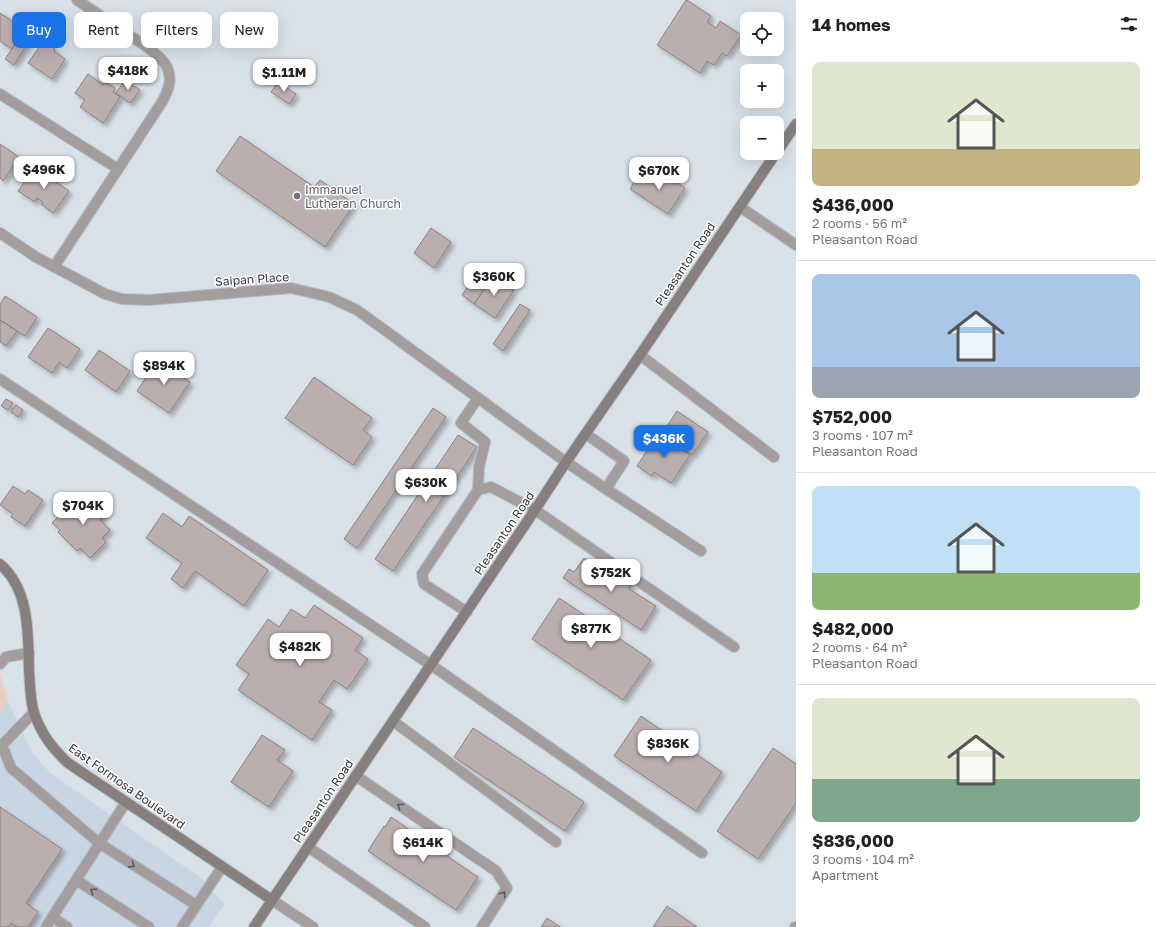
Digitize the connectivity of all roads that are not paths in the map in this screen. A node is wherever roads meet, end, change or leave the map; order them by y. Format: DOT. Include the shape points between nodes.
graph roads {
  1 [pos="76,0"];
  2 [pos="0,94"];
  3 [pos="796,124"];
  4 [pos="784,142"];
  5 [pos="772,160"];
  6 [pos="118,169"];
  7 [pos="740,207"];
  8 [pos="0,233"];
  9 [pos="796,244"];
  10 [pos="54,267"];
  11 [pos="640,355"];
  12 [pos="0,379"];
  13 [pos="478,398"];
  14 [pos="586,434"];
  15 [pos="774,457"];
  16 [pos="566,462"];
  17 [pos="478,490"];
  18 [pos="606,490"];
  19 [pos="535,510"];
  20 [pos="701,551"];
  21 [pos="0,564"];
  22 [pos="467,612"];
  23 [pos="734,647"];
  24 [pos="28,653"];
  25 [pos="0,664"];
  26 [pos="431,665"];
  27 [pos="34,712"];
  28 [pos="393,721"];
  29 [pos="356,776"];
  30 [pos="126,802"];
  31 [pos="556,842"];
  32 [pos="100,844"];
  33 [pos="308,847"];
  34 [pos="702,854"];
  35 [pos="222,867"];
  36 [pos="76,880"];
  37 [pos="272,900"];
  38 [pos="196,905"];
  39 [pos="52,917"];
  40 [pos="46,927"];
  41 [pos="67,927"];
  42 [pos="149,927"];
  43 [pos="182,927"];
  44 [pos="254,927"];
  45 [pos="313,927"];
  46 [pos="425,927"];
  47 [pos="482,927"];
  1 -- 6 [label="street" via="157,55 167,67 170,79 168,92"];
  2 -- 6 [label="street"];
  3 -- 4 [label="main road, Pleasanton Road"];
  5 -- 7 [label="main road, Pleasanton Road"];
  6 -- 10 [label="street"];
  7 -- 9 [label="street"];
  7 -- 11 [label="main road, Pleasanton Road"];
  8 -- 10 [label="street, Saipan Place"];
  10 -- 13 [label="street, Saipan Place" via="105,294 122,299 149,300 291,288 329,297 357,310"];
  11 -- 14 [label="main road, Pleasanton Road"];
  11 -- 15 [label="street"];
  12 -- 26 [label="street"];
  13 -- 16 [label="street, Saipan Place"];
  13 -- 17 [label="street" via="462,423 485,442 479,467"];
  14 -- 16 [label="main road, Pleasanton Road"];
  14 -- 18 [label="street" via="624,461"];
  16 -- 18 [label="street, Saipan Place"];
  16 -- 19 [label="main road, Pleasanton Road"];
  17 -- 19 [label="street" via="491,487"];
  17 -- 22 [label="street" via="422,574 424,584"];
  18 -- 20 [label="street, Saipan Place"];
  19 -- 22 [label="main road, Pleasanton Road"];
  19 -- 23 [label="street"];
  21 -- 24 [label="main road, East Formosa Boulevard" via="14,579 26,614"];
  22 -- 26 [label="main road, Pleasanton Road"];
  24 -- 25 [label="street" via="6,657"];
  24 -- 27 [label="main road, East Formosa Boulevard"];
  26 -- 28 [label="main road, Pleasanton Road"];
  26 -- 34 [label="street"];
  27 -- 30 [label="main road, East Formosa Boulevard" via="54,750 68,763"];
  27 -- 32 [label="street" via="2,745 11,768"];
  28 -- 29 [label="main road, Pleasanton Road"];
  28 -- 31 [label="street"];
  29 -- 33 [label="main road, Pleasanton Road"];
  47 -- 29 [label="street, one-way" via="507,888 496,871"];
  30 -- 32 [label="street"];
  30 -- 35 [label="main road, East Formosa Boulevard"];
  32 -- 36 [label="street"];
  32 -- 38 [label="street, one-way"];
  33 -- 37 [label="main road, Pleasanton Road"];
  33 -- 46 [label="street"];
  35 -- 37 [label="main road, East Formosa Boulevard"];
  35 -- 38 [label="street"];
  36 -- 39 [label="street"];
  42 -- 36 [label="street, one-way"];
  37 -- 44 [label="main road, Pleasanton Road"];
  37 -- 45 [label="street"];
  38 -- 43 [label="street"];
  39 -- 40 [label="street"];
  39 -- 41 [label="street"];
}
